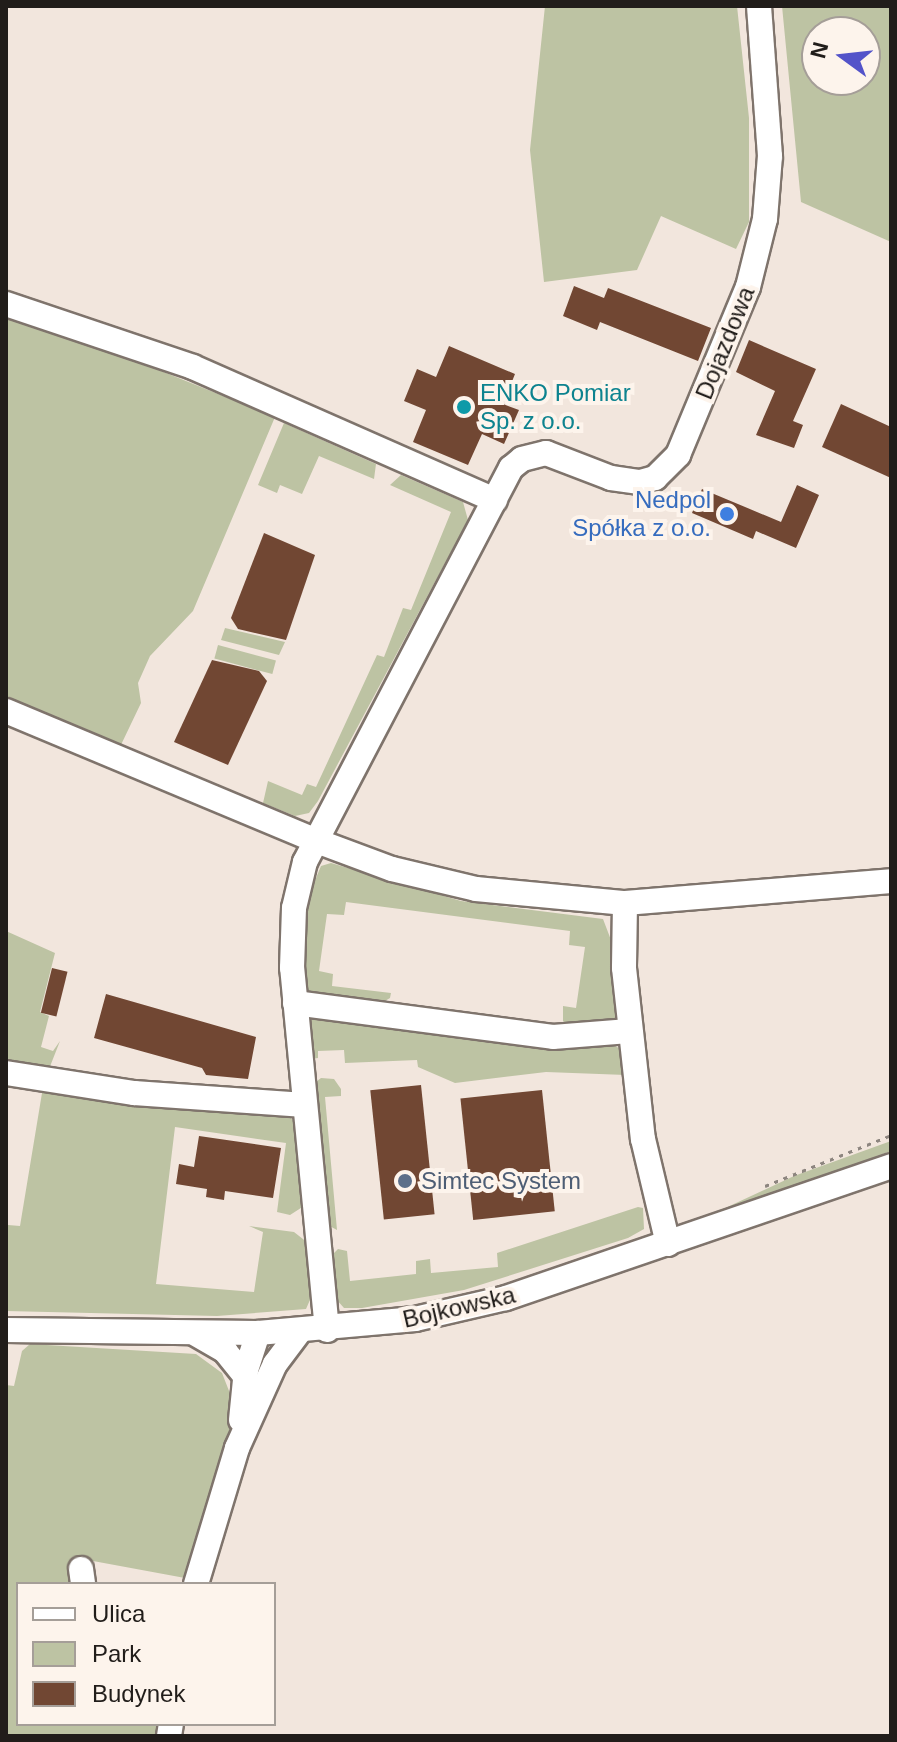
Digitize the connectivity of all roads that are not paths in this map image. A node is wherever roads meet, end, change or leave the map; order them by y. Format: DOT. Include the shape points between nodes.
graph roads {
  1 [pos="759,6"];
  2 [pos="6,304"];
  3 [pos="495,500"];
  4 [pos="6,711"];
  5 [pos="314,840"];
  6 [pos="891,881"];
  7 [pos="625,903"];
  8 [pos="295,1003"];
  9 [pos="629,1031"];
  10 [pos="6,1073"];
  11 [pos="305,1105"];
  12 [pos="891,1166"];
  13 [pos="668,1244"];
  14 [pos="6,1330"];
  15 [pos="327,1330"];
  16 [pos="299,1332"];
  17 [pos="194,1333"];
  18 [pos="258,1333"];
  19 [pos="256,1378"];
  20 [pos="197,1582"];
  1 -- 3 [label="street, Dojazdowa" via="770,156 765,219 748,287 678,455 655,478 640,482 611,478 558,456 533,454 511,468"];
  2 -- 3 [label="street" via="193,367"];
  3 -- 5 [label="street"];
  4 -- 5 [label="street"];
  5 -- 7 [label="street" via="392,869 476,889"];
  5 -- 8 [label="street" via="294,908"];
  6 -- 7 [label="street"];
  7 -- 9 [label="street"];
  8 -- 9 [label="street" via="553,1037"];
  8 -- 11 [label="street"];
  9 -- 13 [label="street" via="650,1184"];
  10 -- 11 [label="street" via="134,1093"];
  11 -- 15 [label="street"];
  12 -- 13 [label="street, Bojkowska"];
  13 -- 15 [label="street, Bojkowska" via="461,1310"];
  14 -- 17 [label="street, Bojkowska"];
  15 -- 16 [label="street, Bojkowska"];
  16 -- 18 [label="street, Bojkowska"];
  16 -- 19 [label="street"];
  17 -- 18 [label="street, Bojkowska"];
  17 -- 19 [label="street"];
  18 -- 19 [label="street" via="267,1354"];
  19 -- 20 [label="street"];
}
